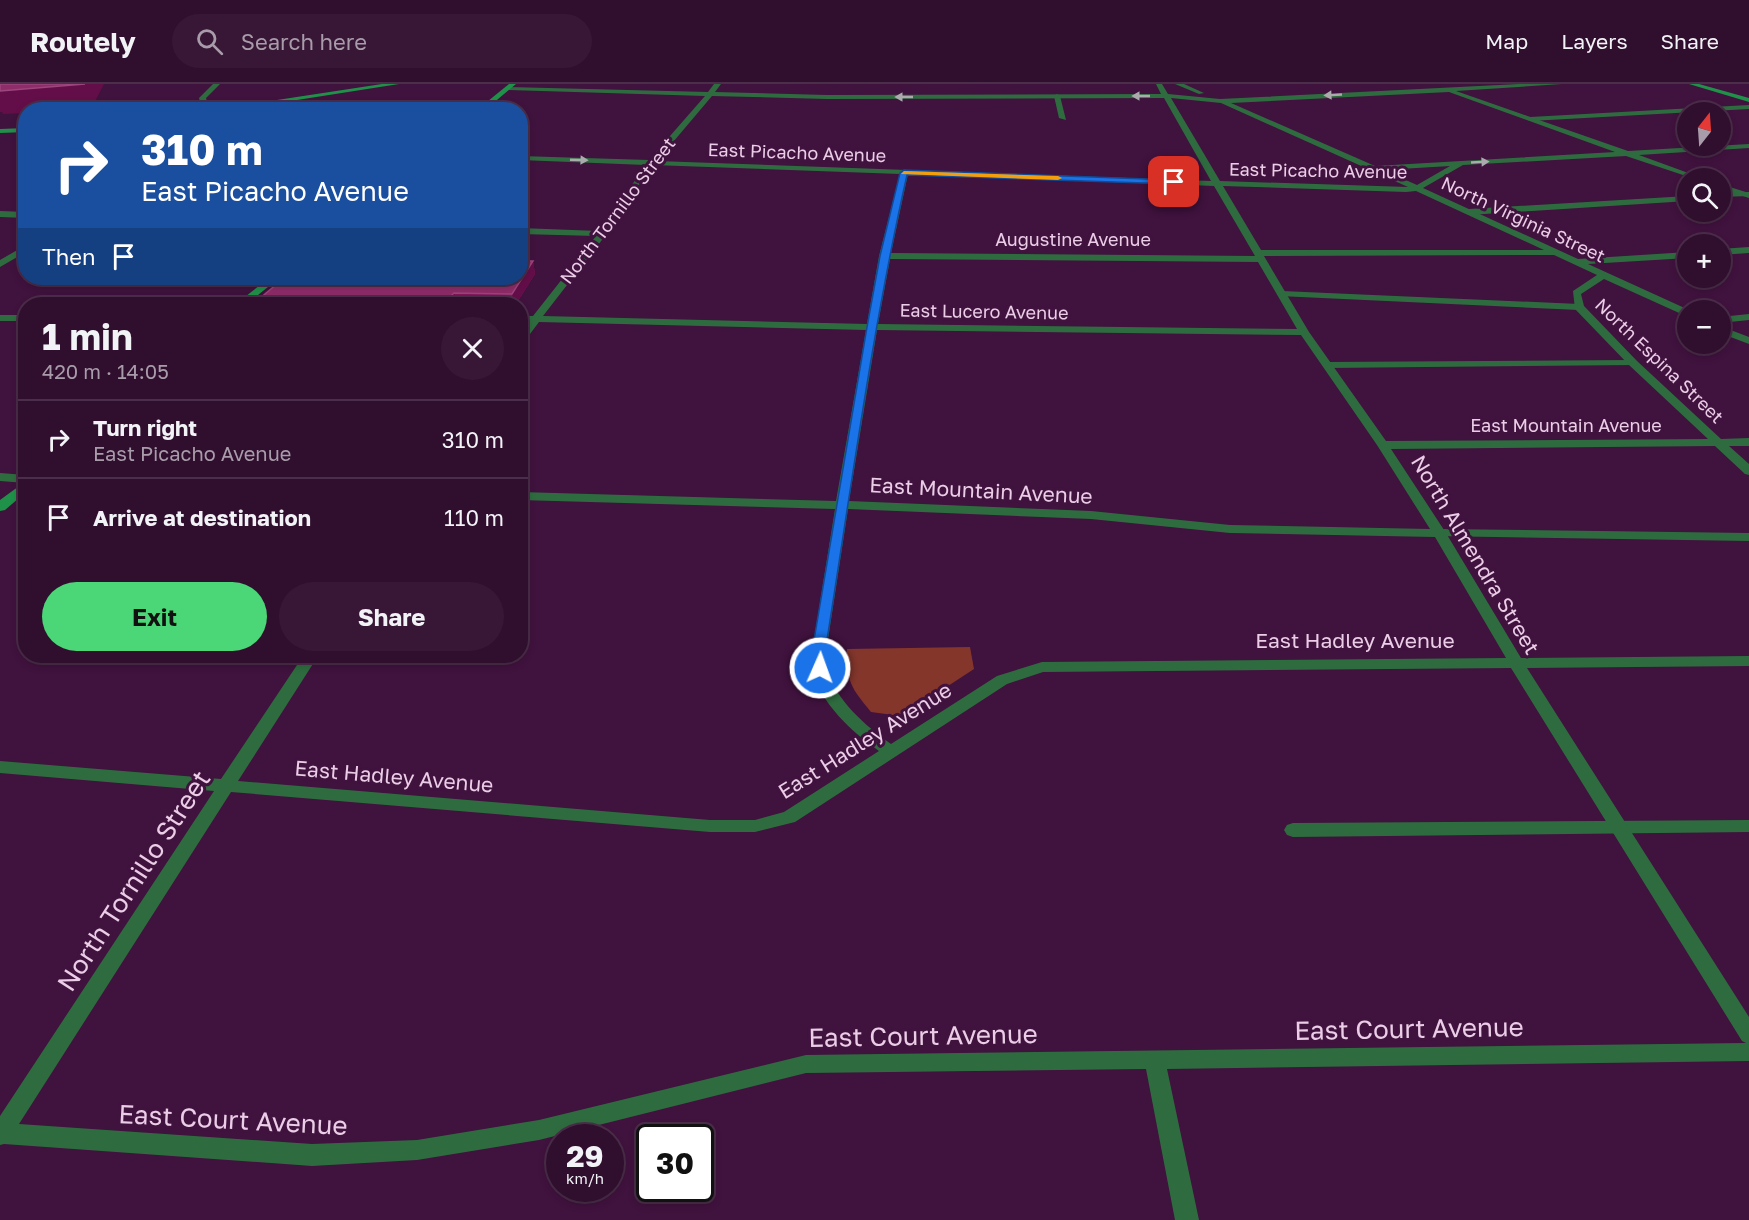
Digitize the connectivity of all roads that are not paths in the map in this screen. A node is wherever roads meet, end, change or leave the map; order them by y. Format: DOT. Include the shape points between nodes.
graph roads {
  1 [pos="217,84"];
  2 [pos="396,84"];
  3 [pos="718,84"];
  4 [pos="1178,84"];
  5 [pos="1429,84"];
  6 [pos="1559,84"];
  7 [pos="1692,84"];
  8 [pos="511,86"];
  9 [pos="1163,90"];
  10 [pos="1445,90"];
  11 [pos="711,94"];
  12 [pos="1057,96"];
  13 [pos="1749,100"];
  14 [pos="1220,101"];
  15 [pos="203,102"];
  16 [pos="271,102"];
  17 [pos="490,102"];
  18 [pos="1749,107"];
  19 [pos="1063,118"];
  20 [pos="1530,119"];
  21 [pos="18,131"];
  22 [pos="0,134"];
  23 [pos="1749,146"];
  24 [pos="1628,153"];
  25 [pos="528,158"];
  26 [pos="651,163"];
  27 [pos="1461,163"];
  28 [pos="1372,168"];
  29 [pos="1677,170"];
  30 [pos="904,173"];
  31 [pos="1219,184"];
  32 [pos="1417,188"];
  33 [pos="1731,190"];
  34 [pos="1731,195"];
  35 [pos="1747,195"];
  36 [pos="1677,199"];
  37 [pos="1469,212"];
  38 [pos="0,214"];
  39 [pos="18,215"];
  40 [pos="528,231"];
  41 [pos="602,234"];
  42 [pos="1749,250"];
  43 [pos="1731,251"];
  44 [pos="18,253"];
  45 [pos="1556,253"];
  46 [pos="884,256"];
  47 [pos="1260,256"];
  48 [pos="1677,256"];
  49 [pos="1577,262"];
  50 [pos="0,264"];
  51 [pos="1602,276"];
  52 [pos="265,285"];
  53 [pos="1282,294"];
  54 [pos="250,297"];
  55 [pos="1579,307"];
  56 [pos="1677,309"];
  57 [pos="1749,317"];
  58 [pos="0,318"];
  59 [pos="18,318"];
  60 [pos="528,319"];
  61 [pos="534,319"];
  62 [pos="1731,319"];
  63 [pos="871,327"];
  64 [pos="528,328"];
  65 [pos="1304,332"];
  66 [pos="1731,334"];
  67 [pos="1749,341"];
  68 [pos="1633,363"];
  69 [pos="1327,365"];
  70 [pos="1719,442"];
  71 [pos="1749,442"];
  72 [pos="1383,445"];
  73 [pos="1749,471"];
  74 [pos="0,477"];
  75 [pos="18,478"];
  76 [pos="18,492"];
  77 [pos="528,496"];
  78 [pos="843,505"];
  79 [pos="0,507"];
  80 [pos="1438,533"];
  81 [pos="1749,537"];
  82 [pos="1749,661"];
  83 [pos="305,663"];
  84 [pos="1516,663"];
  85 [pos="891,752"];
  86 [pos="0,767"];
  87 [pos="226,785"];
  88 [pos="1749,826"];
  89 [pos="1619,827"];
  90 [pos="1293,830"];
  91 [pos="1749,1035"];
  92 [pos="1749,1052"];
  93 [pos="1155,1059"];
  94 [pos="0,1133"];
  95 [pos="1187,1220"];
  1 -- 15 [label="street" via="202,98"];
  2 -- 16 [label="main road"];
  3 -- 11 [label="street, North Tornillo Street"];
  4 -- 14 [label="street, North Virginia Street"];
  5 -- 10 [label="street"];
  6 -- 10 [label="street"];
  7 -- 13 [label="main road"];
  8 -- 11 [label="street"];
  8 -- 17 [label="main road"];
  9 -- 12 [label="street, one-way"];
  9 -- 14 [label="street"];
  9 -- 31 [label="street, North Almendra Street"];
  10 -- 14 [label="street, one-way"];
  10 -- 20 [label="street"];
  12 -- 11 [label="street, one-way"];
  11 -- 26 [label="street, North Tornillo Street"];
  12 -- 19 [label="street"];
  14 -- 28 [label="street, North Virginia Street"];
  18 -- 20 [label="street"];
  20 -- 24 [label="street"];
  21 -- 22 [label="main road"];
  23 -- 24 [label="street, East Picacho Avenue"];
  27 -- 24 [label="street, East Picacho Avenue, one-way"];
  24 -- 29 [label="street"];
  25 -- 26 [label="street, East Picacho Avenue, one-way"];
  26 -- 30 [label="street, East Picacho Avenue"];
  26 -- 41 [label="street, North Tornillo Street"];
  27 -- 28 [label="street"];
  27 -- 32 [label="street, East Picacho Avenue"];
  28 -- 32 [label="street, North Virginia Street"];
  30 -- 31 [label="street, East Picacho Avenue"];
  30 -- 46 [label="street"];
  31 -- 32 [label="street, East Picacho Avenue"];
  31 -- 47 [label="street, North Almendra Street"];
  32 -- 37 [label="street, North Virginia Street"];
  33 -- 35 [label="street"];
  34 -- 35 [label="street"];
  36 -- 37 [label="street"];
  37 -- 45 [label="street, North Virginia Street"];
  38 -- 39 [label="street"];
  40 -- 41 [label="street"];
  41 -- 61 [label="street, North Tornillo Street"];
  42 -- 43 [label="street"];
  44 -- 50 [label="street"];
  45 -- 47 [label="street, Augustine Avenue"];
  45 -- 49 [label="street, North Virginia Street"];
  46 -- 47 [label="street, Augustine Avenue"];
  46 -- 63 [label="street"];
  47 -- 53 [label="street, North Almendra Street"];
  48 -- 49 [label="street"];
  49 -- 51 [label="street, North Virginia Street"];
  51 -- 55 [label="street, North Espina Street" via="1576,293"];
  51 -- 56 [label="street, North Virginia Street"];
  52 -- 54 [label="main road"];
  53 -- 55 [label="street"];
  53 -- 65 [label="street, North Almendra Street"];
  55 -- 68 [label="street, North Espina Street"];
  57 -- 62 [label="street"];
  58 -- 59 [label="street"];
  60 -- 61 [label="street, East Lucero Avenue"];
  61 -- 63 [label="street, East Lucero Avenue"];
  61 -- 64 [label="street, North Tornillo Street"];
  63 -- 65 [label="street, East Lucero Avenue"];
  63 -- 78 [label="street"];
  65 -- 69 [label="street, North Almendra Street"];
  66 -- 67 [label="street"];
  68 -- 69 [label="street"];
  68 -- 70 [label="street, North Espina Street"];
  69 -- 72 [label="street, North Almendra Street"];
  70 -- 71 [label="street, East Mountain Avenue"];
  70 -- 72 [label="street, East Mountain Avenue"];
  70 -- 73 [label="street, North Espina Street"];
  72 -- 80 [label="street, North Almendra Street"];
  74 -- 75 [label="street"];
  76 -- 79 [label="main road"];
  77 -- 78 [label="street, East Mountain Avenue"];
  78 -- 80 [label="street, East Mountain Avenue" via="1090,515 1230,529"];
  78 -- 85 [label="street" via="820,646 820,668 827,687 866,735"];
  80 -- 81 [label="street, East Mountain Avenue"];
  80 -- 84 [label="street, North Almendra Street"];
  82 -- 84 [label="street, East Hadley Avenue"];
  83 -- 87 [label="street, North Tornillo Street"];
  84 -- 85 [label="street, East Hadley Avenue" via="1042,667 1002,680"];
  84 -- 89 [label="street, North Almendra Street"];
  85 -- 87 [label="street, East Hadley Avenue" via="789,817 755,826 710,826"];
  86 -- 87 [label="street, East Hadley Avenue"];
  87 -- 94 [label="street, North Tornillo Street"];
  88 -- 89 [label="street"];
  89 -- 90 [label="street"];
  89 -- 91 [label="street, North Almendra Street"];
  92 -- 93 [label="street, East Court Avenue"];
  93 -- 94 [label="street, East Court Avenue" via="806,1064 539,1130 417,1150 312,1155"];
  93 -- 95 [label="street"];
}
